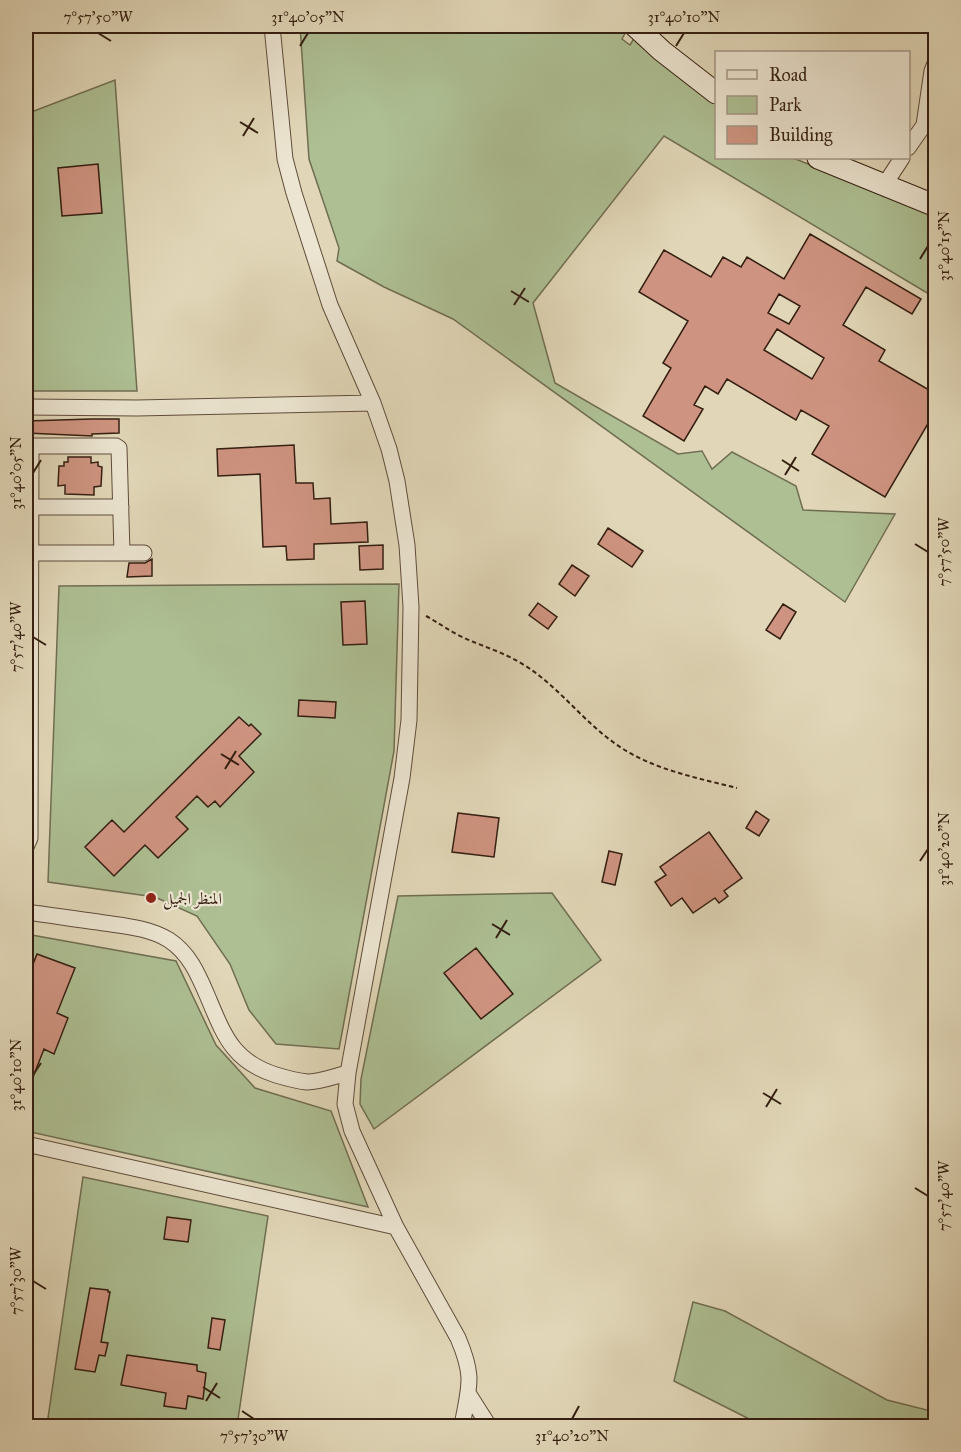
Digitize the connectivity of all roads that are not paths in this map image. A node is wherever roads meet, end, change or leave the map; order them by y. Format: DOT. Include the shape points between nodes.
graph roads {
  1 [pos="272,26"];
  2 [pos="635,26"];
  3 [pos="936,61"];
  4 [pos="715,91"];
  5 [pos="910,146"];
  6 [pos="821,159"];
  7 [pos="901,159"];
  8 [pos="885,184"];
  9 [pos="936,206"];
  10 [pos="373,403"];
  11 [pos="26,407"];
  12 [pos="28,446"];
  13 [pos="29,499"];
  14 [pos="121,507"];
  15 [pos="28,553"];
  16 [pos="122,553"];
  17 [pos="144,553"];
  18 [pos="28,704"];
  19 [pos="28,779"];
  20 [pos="26,847"];
  21 [pos="26,912"];
  22 [pos="348,1073"];
  23 [pos="26,1144"];
  24 [pos="396,1227"];
  25 [pos="468,1393"];
  26 [pos="462,1426"];
  27 [pos="489,1426"];
  1 -- 10 [label="street" via="285,159 294,193 330,306"];
  2 -- 4 [label="street"];
  3 -- 5 [label="street" via="924,125"];
  6 -- 8 [label="street"];
  7 -- 8 [label="street"];
  8 -- 9 [label="street"];
  10 -- 11 [label="street"];
  10 -- 22 [label="street" via="397,481 407,545 411,607 409,720"];
  12 -- 13 [label="street"];
  12 -- 14 [label="street" via="116,446"];
  13 -- 14 [label="street"];
  13 -- 15 [label="street"];
  14 -- 16 [label="street"];
  15 -- 16 [label="street"];
  15 -- 18 [label="street"];
  16 -- 17 [label="street"];
  18 -- 19 [label="street"];
  19 -- 20 [label="street" via="30,838"];
  21 -- 22 [label="street" via="157,933 171,941 196,968 217,1019 244,1060 261,1070 308,1082"];
  22 -- 24 [label="street" via="345,1104 352,1131"];
  23 -- 24 [label="street"];
  24 -- 25 [label="street" via="458,1338 471,1376"];
  25 -- 26 [label="street"];
  25 -- 27 [label="street"];
}
